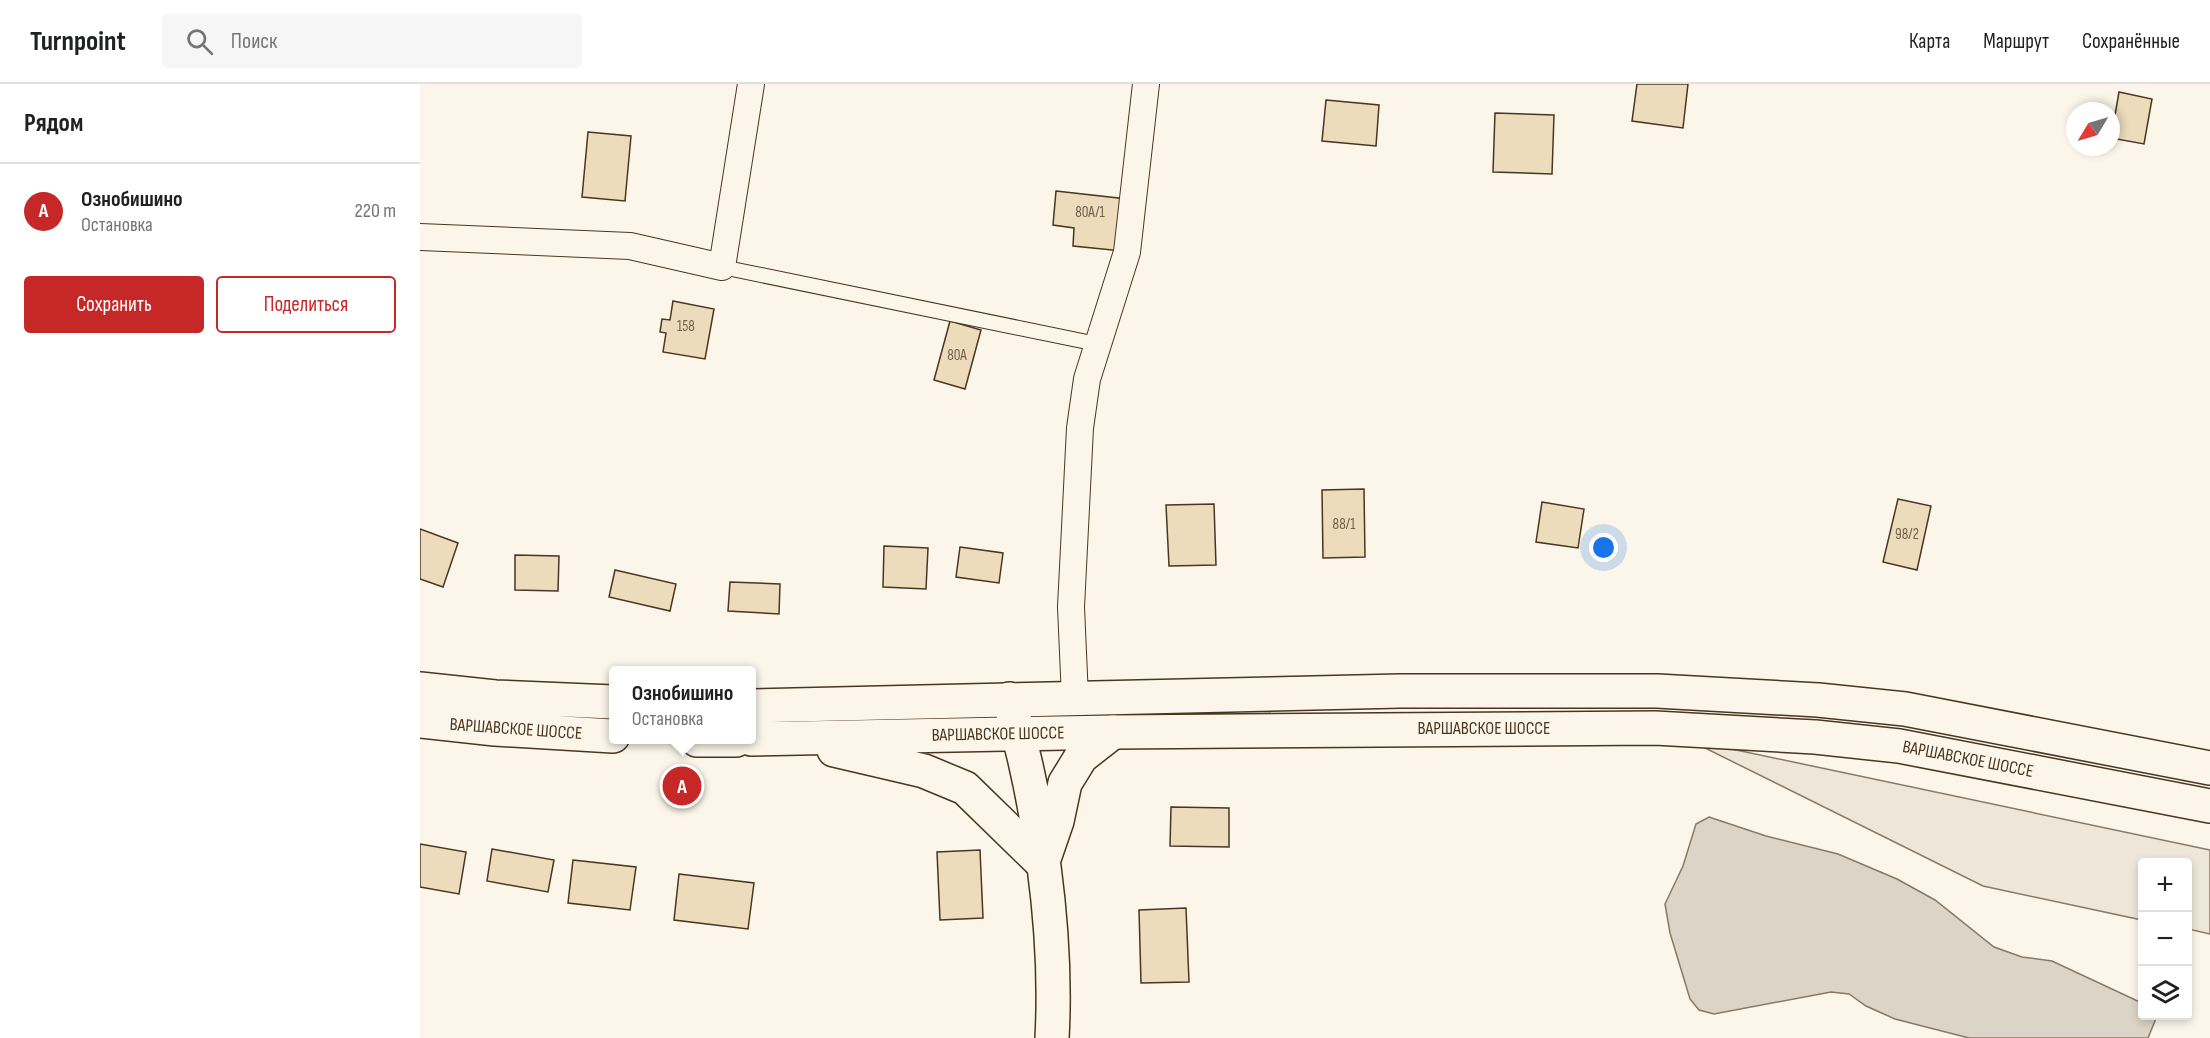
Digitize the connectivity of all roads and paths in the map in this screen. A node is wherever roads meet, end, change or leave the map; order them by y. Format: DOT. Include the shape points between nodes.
graph roads {
  1 [pos="751,84"];
  2 [pos="1146,84"];
  3 [pos="420,237"];
  4 [pos="722,267"];
  5 [pos="1097,344"];
  6 [pos="420,689"];
  7 [pos="1075,698"];
  8 [pos="1009,699"];
  9 [pos="609,702"];
  10 [pos="756,706"];
  11 [pos="420,721"];
  12 [pos="1113,732"];
  13 [pos="1019,734"];
  14 [pos="609,736"];
  15 [pos="756,739"];
  16 [pos="785,739"];
  17 [pos="2210,768"];
  18 [pos="2210,806"];
  19 [pos="1043,864"];
  20 [pos="1052,1038"];
  1 -- 4 [label="street"];
  2 -- 5 [label="street" via="1127,252"];
  3 -- 4 [label="street" via="630,246"];
  4 -- 5 [label="lane"];
  5 -- 7 [label="street" via="1080,428 1071,607"];
  6 -- 9 [label="main road, ВАРШАВСКОЕ ШОССЕ"];
  7 -- 8 [label="main road, ВАРШАВСКОЕ ШОССЕ"];
  7 -- 17 [label="main road, ВАРШАВСКОЕ ШОССЕ" via="1400,691 1657,691 1818,700 1905,709"];
  8 -- 10 [label="main road, ВАРШАВСКОЕ ШОССЕ"];
  8 -- 13 [label="main road"];
  11 -- 14 [label="main road, ВАРШАВСКОЕ ШОССЕ"];
  12 -- 13 [label="main road, ВАРШАВСКОЕ ШОССЕ"];
  12 -- 18 [label="main road, ВАРШАВСКОЕ ШОССЕ" via="1655,728 1815,737 1899,746"];
  12 -- 19 [label="main road" via="1081,757 1065,783"];
  13 -- 16 [label="main road, ВАРШАВСКОЕ ШОССЕ"];
  13 -- 19 [label="main road"];
  15 -- 16 [label="main road, ВАРШАВСКОЕ ШОССЕ"];
  16 -- 19 [label="main road" via="924,771 965,788"];
  19 -- 20 [label="main road" via="1050,931"];
}
